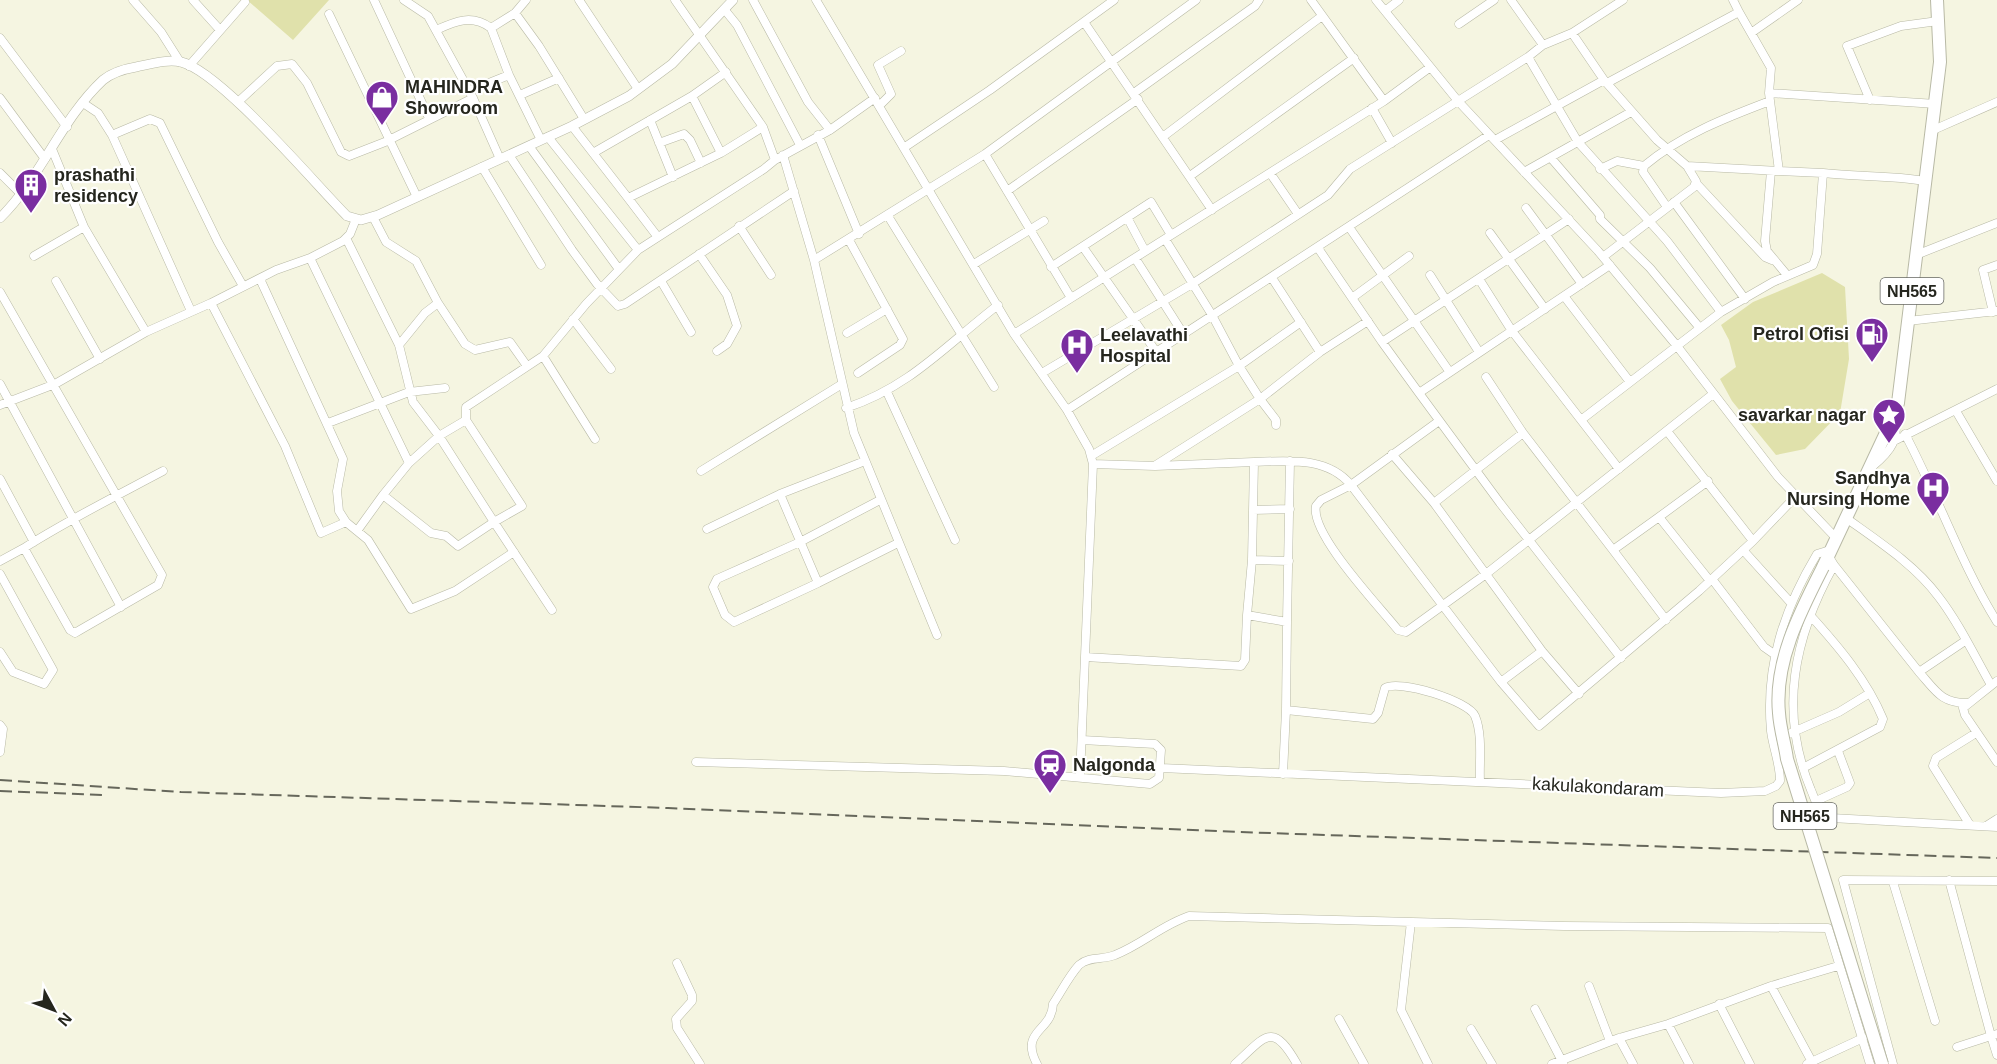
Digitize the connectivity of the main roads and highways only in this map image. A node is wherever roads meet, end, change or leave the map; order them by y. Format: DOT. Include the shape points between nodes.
graph roads {
  1 [pos="1937,0"];
  2 [pos="1882,1064"];
  1 -- 2 [label="highway, NH565, bridge" via="1940,62 1936,104 1894,415 1829,559 1802,608 1783,662 1779,712 1790,734 1787,759"];
}
